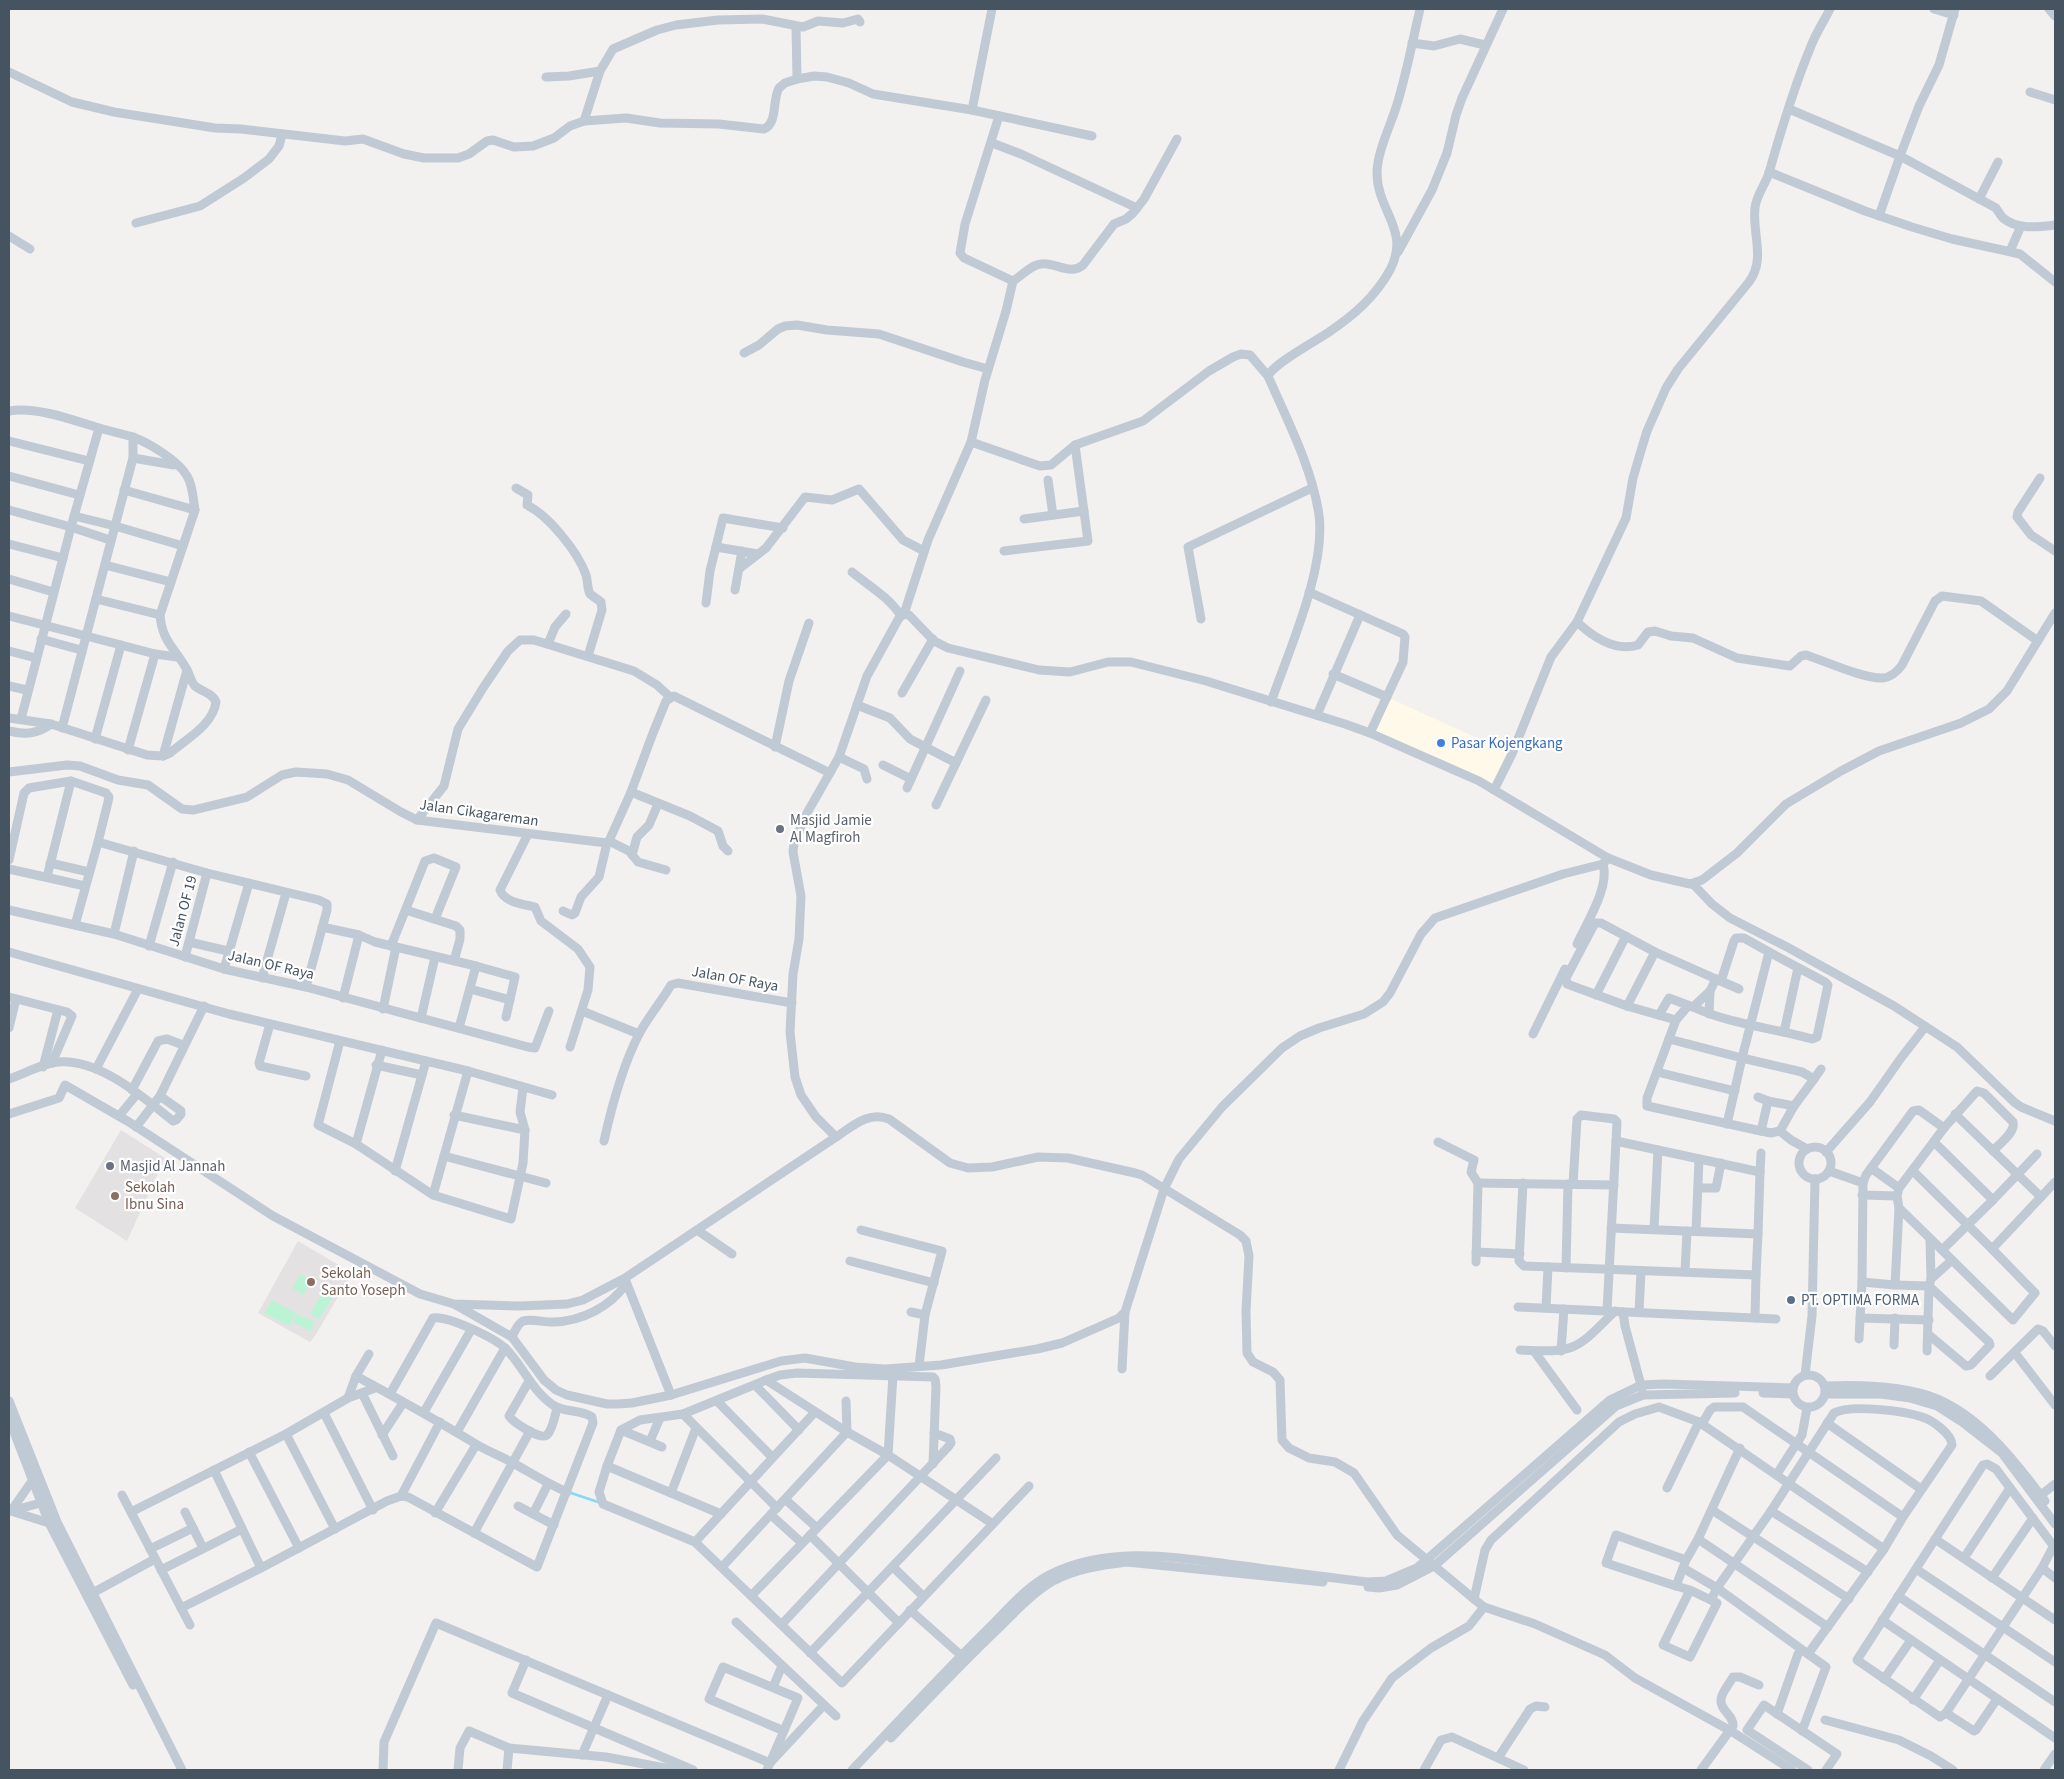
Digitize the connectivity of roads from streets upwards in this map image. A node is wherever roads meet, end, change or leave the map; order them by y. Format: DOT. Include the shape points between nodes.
graph roads {
  1 [pos="992,9"];
  2 [pos="1420,9"];
  3 [pos="1503,9"];
  4 [pos="1830,9"];
  5 [pos="1934,9"];
  6 [pos="2049,9"];
  7 [pos="1955,12"];
  8 [pos="2055,16"];
  9 [pos="860,22"];
  10 [pos="796,27"];
  11 [pos="1412,43"];
  12 [pos="1486,45"];
  13 [pos="600,71"];
  14 [pos="9,72"];
  15 [pos="546,77"];
  16 [pos="797,79"];
  17 [pos="2030,92"];
  18 [pos="2055,100"];
  19 [pos="1789,109"];
  20 [pos="972,110"];
  21 [pos="999,116"];
  22 [pos="584,121"];
  23 [pos="282,135"];
  24 [pos="1092,136"];
  25 [pos="1177,139"];
  26 [pos="992,143"];
  27 [pos="1900,156"];
  28 [pos="1998,162"];
  29 [pos="1769,172"];
  30 [pos="1979,199"];
  31 [pos="1137,208"];
  32 [pos="1879,216"];
  33 [pos="136,223"];
  34 [pos="2055,225"];
  35 [pos="2021,226"];
  36 [pos="9,236"];
  37 [pos="30,249"];
  38 [pos="2010,251"];
  39 [pos="1398,252"];
  40 [pos="1013,281"];
  41 [pos="2055,282"];
  42 [pos="744,353"];
  43 [pos="988,369"];
  44 [pos="1268,376"];
  45 [pos="9,411"];
  46 [pos="98,428"];
  47 [pos="134,437"];
  48 [pos="9,441"];
  49 [pos="972,442"];
  50 [pos="1074,445"];
  51 [pos="133,458"];
  52 [pos="89,462"];
  53 [pos="177,465"];
  54 [pos="9,476"];
  55 [pos="2040,478"];
  56 [pos="1048,480"];
  57 [pos="516,488"];
  58 [pos="1312,488"];
  59 [pos="124,490"];
  60 [pos="79,495"];
  61 [pos="9,510"];
  62 [pos="195,510"];
  63 [pos="1084,511"];
  64 [pos="1053,515"];
  65 [pos="74,516"];
  66 [pos="1024,518"];
  67 [pos="71,526"];
  68 [pos="115,526"];
  69 [pos="783,528"];
  70 [pos="110,540"];
  71 [pos="9,544"];
  72 [pos="183,546"];
  73 [pos="716,547"];
  74 [pos="742,551"];
  75 [pos="924,551"];
  76 [pos="2055,551"];
  77 [pos="1004,552"];
  78 [pos="758,554"];
  79 [pos="63,558"];
  80 [pos="105,565"];
  81 [pos="739,570"];
  82 [pos="852,572"];
  83 [pos="9,579"];
  84 [pos="171,582"];
  85 [pos="735,590"];
  86 [pos="53,592"];
  87 [pos="1309,592"];
  88 [pos="96,599"];
  89 [pos="706,603"];
  90 [pos="2055,613"];
  91 [pos="566,614"];
  92 [pos="160,615"];
  93 [pos="902,615"];
  94 [pos="1360,615"];
  95 [pos="9,616"];
  96 [pos="1201,619"];
  97 [pos="1577,622"];
  98 [pos="809,623"];
  99 [pos="45,626"];
  100 [pos="86,637"];
  101 [pos="41,639"];
  102 [pos="933,639"];
  103 [pos="2038,641"];
  104 [pos="548,644"];
  105 [pos="121,645"];
  106 [pos="81,650"];
  107 [pos="9,651"];
  108 [pos="155,654"];
  109 [pos="177,656"];
  110 [pos="588,656"];
  111 [pos="36,658"];
  112 [pos="187,670"];
  113 [pos="960,671"];
  114 [pos="1333,674"];
  115 [pos="9,686"];
  116 [pos="28,690"];
  117 [pos="902,693"];
  118 [pos="670,696"];
  119 [pos="1387,697"];
  120 [pos="986,700"];
  121 [pos="1270,702"];
  122 [pos="858,706"];
  123 [pos="1317,715"];
  124 [pos="9,718"];
  125 [pos="21,719"];
  126 [pos="51,724"];
  127 [pos="62,728"];
  128 [pos="9,731"];
  129 [pos="1370,732"];
  130 [pos="95,739"];
  131 [pos="774,746"];
  132 [pos="925,748"];
  133 [pos="128,750"];
  134 [pos="163,756"];
  135 [pos="839,757"];
  136 [pos="956,763"];
  137 [pos="883,765"];
  138 [pos="9,772"];
  139 [pos="830,773"];
  140 [pos="867,779"];
  141 [pos="71,781"];
  142 [pos="1494,790"];
  143 [pos="631,792"];
  144 [pos="658,804"];
  145 [pos="936,805"];
  146 [pos="417,820"];
  147 [pos="528,834"];
  148 [pos="98,842"];
  149 [pos="608,842"];
  150 [pos="134,851"];
  151 [pos="728,851"];
  152 [pos="632,854"];
  153 [pos="9,860"];
  154 [pos="1605,861"];
  155 [pos="173,862"];
  156 [pos="50,863"];
  157 [pos="9,869"];
  158 [pos="666,870"];
  159 [pos="89,872"];
  160 [pos="207,873"];
  161 [pos="48,877"];
  162 [pos="248,884"];
  163 [pos="1693,884"];
  164 [pos="85,886"];
  165 [pos="286,893"];
  166 [pos="9,910"];
  167 [pos="406,910"];
  168 [pos="563,911"];
  169 [pos="435,919"];
  170 [pos="75,925"];
  171 [pos="322,928"];
  172 [pos="114,934"];
  173 [pos="359,935"];
  174 [pos="1626,936"];
  175 [pos="189,942"];
  176 [pos="149,946"];
  177 [pos="393,947"];
  178 [pos="228,951"];
  179 [pos="9,952"];
  180 [pos="1655,952"];
  181 [pos="1769,952"];
  182 [pos="185,957"];
  183 [pos="435,957"];
  184 [pos="454,961"];
  185 [pos="476,966"];
  186 [pos="224,968"];
  187 [pos="1798,968"];
  188 [pos="262,978"];
  189 [pos="1719,980"];
  190 [pos="306,987"];
  191 [pos="138,989"];
  192 [pos="470,989"];
  193 [pos="1739,989"];
  194 [pos="1710,991"];
  195 [pos="1596,995"];
  196 [pos="12,998"];
  197 [pos="343,998"];
  198 [pos="510,1000"];
  199 [pos="792,1003"];
  200 [pos="204,1006"];
  201 [pos="1627,1006"];
  202 [pos="1690,1006"];
  203 [pos="383,1009"];
  204 [pos="58,1010"];
  205 [pos="549,1011"];
  206 [pos="582,1011"];
  207 [pos="1709,1014"];
  208 [pos="1659,1015"];
  209 [pos="506,1017"];
  210 [pos="421,1018"];
  211 [pos="1676,1020"];
  212 [pos="270,1024"];
  213 [pos="1751,1024"];
  214 [pos="1926,1027"];
  215 [pos="9,1028"];
  216 [pos="458,1028"];
  217 [pos="1784,1032"];
  218 [pos="639,1034"];
  219 [pos="1533,1034"];
  220 [pos="1669,1039"];
  221 [pos="340,1041"];
  222 [pos="183,1045"];
  223 [pos="570,1048"];
  224 [pos="382,1050"];
  225 [pos="1742,1058"];
  226 [pos="426,1061"];
  227 [pos="52,1063"];
  228 [pos="376,1065"];
  229 [pos="43,1067"];
  230 [pos="96,1069"];
  231 [pos="1821,1069"];
  232 [pos="468,1071"];
  233 [pos="1657,1072"];
  234 [pos="422,1075"];
  235 [pos="306,1076"];
  236 [pos="9,1079"];
  237 [pos="1814,1079"];
  238 [pos="523,1088"];
  239 [pos="1735,1091"];
  240 [pos="135,1092"];
  241 [pos="552,1095"];
  242 [pos="160,1096"];
  243 [pos="1758,1097"];
  244 [pos="1768,1101"];
  245 [pos="152,1104"];
  246 [pos="1794,1106"];
  247 [pos="9,1114"];
  248 [pos="1955,1114"];
  249 [pos="454,1115"];
  250 [pos="119,1116"];
  251 [pos="2055,1121"];
  252 [pos="1727,1124"];
  253 [pos="136,1127"];
  254 [pos="1944,1128"];
  255 [pos="525,1130"];
  256 [pos="1762,1131"];
  257 [pos="1780,1131"];
  258 [pos="836,1137"];
  259 [pos="604,1141"];
  260 [pos="1616,1141"];
  261 [pos="1438,1142"];
  262 [pos="1934,1142"];
  263 [pos="356,1144"];
  264 [pos="1658,1150"];
  265 [pos="1807,1150"];
  266 [pos="1993,1151"];
  267 [pos="1826,1152"];
  268 [pos="1761,1154"];
  269 [pos="2037,1154"];
  270 [pos="444,1156"];
  271 [pos="1699,1159"];
  272 [pos="1721,1164"];
  273 [pos="1871,1168"];
  274 [pos="395,1171"];
  275 [pos="1828,1171"];
  276 [pos="1913,1171"];
  277 [pos="1760,1172"];
  278 [pos="2018,1173"];
  279 [pos="520,1176"];
  280 [pos="1815,1179"];
  281 [pos="1478,1182"];
  282 [pos="2055,1182"];
  283 [pos="546,1183"];
  284 [pos="1523,1183"];
  285 [pos="1863,1183"];
  286 [pos="1570,1184"];
  287 [pos="1614,1185"];
  288 [pos="1698,1188"];
  289 [pos="1164,1189"];
  290 [pos="1898,1192"];
  291 [pos="433,1195"];
  292 [pos="1862,1195"];
  293 [pos="2041,1197"];
  294 [pos="1993,1200"];
  295 [pos="1899,1208"];
  296 [pos="1967,1225"];
  297 [pos="1611,1228"];
  298 [pos="1654,1229"];
  299 [pos="698,1230"];
  300 [pos="861,1230"];
  301 [pos="1692,1231"];
  302 [pos="1758,1234"];
  303 [pos="1930,1239"];
  304 [pos="1992,1249"];
  305 [pos="1942,1250"];
  306 [pos="1476,1252"];
  307 [pos="732,1254"];
  308 [pos="1520,1254"];
  309 [pos="1952,1260"];
  310 [pos="850,1261"];
  311 [pos="1476,1262"];
  312 [pos="1548,1267"];
  313 [pos="1566,1268"];
  314 [pos="1609,1269"];
  315 [pos="1641,1271"];
  316 [pos="1685,1272"];
  317 [pos="1756,1275"];
  318 [pos="625,1281"];
  319 [pos="934,1282"];
  320 [pos="1862,1282"];
  321 [pos="1930,1283"];
  322 [pos="1895,1284"];
  323 [pos="454,1304"];
  324 [pos="1518,1307"];
  325 [pos="1546,1308"];
  326 [pos="1564,1309"];
  327 [pos="1615,1311"];
  328 [pos="911,1312"];
  329 [pos="1125,1312"];
  330 [pos="1639,1312"];
  331 [pos="925,1315"];
  332 [pos="1755,1318"];
  333 [pos="1860,1318"];
  334 [pos="1895,1318"];
  335 [pos="1776,1319"];
  336 [pos="1929,1320"];
  337 [pos="471,1330"];
  338 [pos="1929,1335"];
  339 [pos="512,1336"];
  340 [pos="1859,1339"];
  341 [pos="1894,1345"];
  342 [pos="2055,1346"];
  343 [pos="505,1348"];
  344 [pos="1520,1350"];
  345 [pos="1534,1351"];
  346 [pos="1561,1351"];
  347 [pos="1928,1351"];
  348 [pos="370,1354"];
  349 [pos="2015,1354"];
  350 [pos="919,1366"];
  351 [pos="1122,1369"];
  352 [pos="892,1375"];
  353 [pos="356,1376"];
  354 [pos="1805,1376"];
  355 [pos="1990,1376"];
  356 [pos="766,1380"];
  357 [pos="529,1381"];
  358 [pos="756,1386"];
  359 [pos="375,1388"];
  360 [pos="1642,1390"];
  361 [pos="1825,1390"];
  362 [pos="1793,1391"];
  363 [pos="362,1393"];
  364 [pos="390,1394"];
  365 [pos="670,1395"];
  366 [pos="348,1398"];
  367 [pos="9,1401"];
  368 [pos="717,1401"];
  369 [pos="846,1401"];
  370 [pos="403,1403"];
  371 [pos="2055,1405"];
  372 [pos="557,1408"];
  373 [pos="1807,1408"];
  374 [pos="1577,1410"];
  375 [pos="424,1412"];
  376 [pos="815,1412"];
  377 [pos="324,1413"];
  378 [pos="683,1414"];
  379 [pos="846,1416"];
  380 [pos="660,1418"];
  381 [pos="9,1419"];
  382 [pos="830,1421"];
  383 [pos="440,1422"];
  384 [pos="1701,1423"];
  385 [pos="1827,1423"];
  386 [pos="696,1428"];
  387 [pos="621,1430"];
  388 [pos="799,1430"];
  389 [pos="530,1431"];
  390 [pos="457,1432"];
  391 [pos="847,1432"];
  392 [pos="934,1433"];
  393 [pos="286,1434"];
  394 [pos="382,1435"];
  395 [pos="650,1440"];
  396 [pos="476,1445"];
  397 [pos="1796,1445"];
  398 [pos="662,1447"];
  399 [pos="1740,1448"];
  400 [pos="249,1452"];
  401 [pos="1809,1452"];
  402 [pos="888,1455"];
  403 [pos="393,1456"];
  404 [pos="772,1457"];
  405 [pos="996,1458"];
  406 [pos="513,1463"];
  407 [pos="933,1464"];
  408 [pos="606,1466"];
  409 [pos="214,1470"];
  410 [pos="1777,1474"];
  411 [pos="920,1477"];
  412 [pos="32,1482"];
  413 [pos="1789,1482"];
  414 [pos="750,1483"];
  415 [pos="548,1484"];
  416 [pos="2055,1484"];
  417 [pos="1029,1486"];
  418 [pos="1667,1488"];
  419 [pos="2010,1488"];
  420 [pos="1921,1490"];
  421 [pos="567,1492"];
  422 [pos="671,1493"];
  423 [pos="122,1495"];
  424 [pos="2041,1495"];
  425 [pos="401,1496"];
  426 [pos="786,1500"];
  427 [pos="956,1500"];
  428 [pos="43,1502"];
  429 [pos="518,1506"];
  430 [pos="373,1510"];
  431 [pos="1712,1510"];
  432 [pos="10,1511"];
  433 [pos="1771,1511"];
  434 [pos="131,1512"];
  435 [pos="185,1512"];
  436 [pos="774,1512"];
  437 [pos="435,1513"];
  438 [pos="533,1514"];
  439 [pos="721,1514"];
  440 [pos="2055,1514"];
  441 [pos="1903,1517"];
  442 [pos="2033,1518"];
  443 [pos="49,1523"];
  444 [pos="993,1524"];
  445 [pos="2055,1524"];
  446 [pos="554,1525"];
  447 [pos="193,1528"];
  448 [pos="242,1529"];
  449 [pos="335,1529"];
  450 [pos="813,1532"];
  451 [pos="474,1533"];
  452 [pos="1753,1537"];
  453 [pos="1698,1538"];
  454 [pos="1935,1539"];
  455 [pos="694,1542"];
  456 [pos="802,1543"];
  457 [pos="202,1548"];
  458 [pos="299,1548"];
  459 [pos="150,1549"];
  460 [pos="1884,1549"];
  461 [pos="1964,1558"];
  462 [pos="155,1559"];
  463 [pos="1431,1562"];
  464 [pos="1736,1562"];
  465 [pos="839,1564"];
  466 [pos="1684,1564"];
  467 [pos="722,1567"];
  468 [pos="893,1567"];
  469 [pos="261,1568"];
  470 [pos="1916,1569"];
  471 [pos="161,1570"];
  472 [pos="1868,1572"];
  473 [pos="2050,1572"];
  474 [pos="1992,1578"];
  475 [pos="1676,1586"];
  476 [pos="1717,1588"];
  477 [pos="1690,1590"];
  478 [pos="869,1593"];
  479 [pos="89,1594"];
  480 [pos="752,1595"];
  481 [pos="923,1596"];
  482 [pos="1898,1596"];
  483 [pos="2022,1598"];
  484 [pos="1849,1599"];
  485 [pos="1474,1600"];
  486 [pos="1711,1600"];
  487 [pos="1484,1606"];
  488 [pos="181,1608"];
  489 [pos="910,1610"];
  490 [pos="1882,1620"];
  491 [pos="2055,1620"];
  492 [pos="736,1622"];
  493 [pos="899,1623"];
  494 [pos="782,1624"];
  495 [pos="190,1625"];
  496 [pos="1828,1627"];
  497 [pos="2003,1627"];
  498 [pos="1911,1640"];
  499 [pos="810,1653"];
  500 [pos="1798,1654"];
  501 [pos="1808,1654"];
  502 [pos="1985,1654"];
  503 [pos="963,1658"];
  504 [pos="526,1660"];
  505 [pos="1940,1660"];
  506 [pos="2055,1662"];
  507 [pos="782,1666"];
  508 [pos="1968,1679"];
  509 [pos="1884,1680"];
  510 [pos="1759,1686"];
  511 [pos="773,1688"];
  512 [pos="608,1695"];
  513 [pos="1997,1699"];
  514 [pos="1913,1700"];
  515 [pos="2055,1702"];
  516 [pos="824,1705"];
  517 [pos="1545,1707"];
  518 [pos="1946,1713"];
  519 [pos="1777,1714"];
  520 [pos="836,1716"];
  521 [pos="1825,1720"];
  522 [pos="593,1728"];
  523 [pos="784,1731"];
  524 [pos="1731,1731"];
  525 [pos="1802,1731"];
  526 [pos="2055,1738"];
  527 [pos="509,1748"];
  528 [pos="582,1754"];
  529 [pos="2055,1754"];
  530 [pos="1498,1758"];
  531 [pos="769,1766"];
  532 [pos="176,1770"];
  533 [pos="182,1770"];
  534 [pos="384,1770"];
  535 [pos="458,1770"];
  536 [pos="507,1770"];
  537 [pos="676,1770"];
  538 [pos="693,1770"];
  539 [pos="852,1770"];
  540 [pos="860,1770"];
  541 [pos="1339,1770"];
  542 [pos="1424,1770"];
  543 [pos="1524,1770"];
  544 [pos="1701,1770"];
  545 [pos="1792,1770"];
  546 [pos="1808,1770"];
  547 [pos="1826,1770"];
  548 [pos="1953,1770"];
  549 [pos="2044,1770"];
  1 -- 20 [label="street"];
  2 -- 11 [label="street"];
  3 -- 12 [label="street"];
  4 -- 19 [label="street" via="1811,45"];
  5 -- 7 [label="street"];
  6 -- 8 [label="street"];
  7 -- 27 [label="street" via="1940,65 1919,106"];
  9 -- 10 [label="street" via="858,19 843,24 818,21 807,27"];
  10 -- 13 [label="street" via="762,19 676,25 613,49"];
  10 -- 16 [label="street"];
  11 -- 12 [label="street" via="1434,46 1460,39"];
  11 -- 39 [label="street" via="1377,171"];
  12 -- 39 [label="street" via="1456,115 1444,163 1424,209"];
  13 -- 15 [label="street"];
  13 -- 22 [label="street"];
  14 -- 23 [label="street" via="72,102 114,112 197,126"];
  16 -- 20 [label="street" via="827,77 873,94"];
  16 -- 22 [label="street" via="785,83 777,91 770,125 764,129 626,118"];
  17 -- 18 [label="street"];
  19 -- 27 [label="street"];
  19 -- 29 [label="street"];
  20 -- 21 [label="street"];
  21 -- 24 [label="street"];
  21 -- 26 [label="street"];
  22 -- 23 [label="street" via="533,146 514,147 490,140 469,154 453,159 404,154 363,139 345,141"];
  23 -- 33 [label="street" via="280,146 269,159 200,206"];
  25 -- 31 [label="street"];
  26 -- 31 [label="street"];
  26 -- 40 [label="street" via="965,224 960,253 964,258"];
  27 -- 30 [label="street"];
  27 -- 32 [label="street"];
  28 -- 30 [label="street"];
  29 -- 32 [label="street"];
  29 -- 97 [label="street" via="1755,206 1756,271 1666,388 1647,431 1633,478 1626,518"];
  30 -- 35 [label="street" via="1996,208 2004,219"];
  31 -- 40 [label="street" via="1126,220 1114,224 1078,269 1041,264"];
  32 -- 38 [label="street"];
  34 -- 35 [label="street" via="2040,228"];
  35 -- 38 [label="street"];
  36 -- 37 [label="street"];
  38 -- 41 [label="street" via="2023,256"];
  39 -- 44 [label="street" via="1367,302 1329,332 1287,358"];
  40 -- 43 [label="street"];
  42 -- 43 [label="street" via="778,329 797,325 879,334"];
  43 -- 49 [label="street"];
  44 -- 50 [label="street" via="1250,355 1232,357 1143,421"];
  44 -- 58 [label="street"];
  45 -- 46 [label="street" via="22,409"];
  46 -- 47 [label="street"];
  46 -- 52 [label="street"];
  47 -- 51 [label="street"];
  47 -- 53 [label="street"];
  48 -- 52 [label="street"];
  49 -- 50 [label="street" via="1044,466 1051,465"];
  49 -- 75 [label="street"];
  50 -- 63 [label="street"];
  51 -- 53 [label="street"];
  51 -- 59 [label="street"];
  52 -- 60 [label="street"];
  53 -- 62 [label="street" via="188,478"];
  54 -- 60 [label="street"];
  55 -- 76 [label="street" via="2017,518 2031,535"];
  56 -- 64 [label="street"];
  57 -- 110 [label="street" via="528,495 527,505 547,519 566,542 586,574 590,594 601,602 602,610"];
  58 -- 87 [label="street" via="1319,523 1315,570"];
  58 -- 96 [label="street" via="1188,547"];
  59 -- 62 [label="street"];
  59 -- 68 [label="street"];
  60 -- 65 [label="street"];
  61 -- 67 [label="street"];
  62 -- 72 [label="street"];
  63 -- 64 [label="street"];
  63 -- 77 [label="street" via="1088,540"];
  64 -- 66 [label="street"];
  65 -- 67 [label="street"];
  65 -- 68 [label="street"];
  67 -- 70 [label="street"];
  67 -- 79 [label="street"];
  68 -- 70 [label="street"];
  68 -- 72 [label="street"];
  69 -- 73 [label="street" via="724,518"];
  69 -- 75 [label="street" via="805,497 832,500 859,489 904,540"];
  69 -- 78 [label="street"];
  70 -- 80 [label="street"];
  71 -- 79 [label="street"];
  72 -- 84 [label="street"];
  73 -- 74 [label="street"];
  73 -- 89 [label="street"];
  74 -- 78 [label="street"];
  74 -- 81 [label="street"];
  75 -- 93 [label="street"];
  78 -- 81 [label="street"];
  79 -- 86 [label="street"];
  80 -- 84 [label="street"];
  80 -- 88 [label="street"];
  81 -- 85 [label="street"];
  82 -- 93 [label="street"];
  83 -- 86 [label="street"];
  84 -- 92 [label="street"];
  86 -- 99 [label="street"];
  87 -- 94 [label="street"];
  87 -- 121 [label="street"];
  88 -- 92 [label="street"];
  88 -- 100 [label="street"];
  90 -- 103 [label="street"];
  91 -- 104 [label="street" via="555,627"];
  92 -- 109 [label="street" via="163,633"];
  93 -- 102 [label="street" via="909,615"];
  93 -- 122 [label="street" via="873,663"];
  94 -- 114 [label="street"];
  94 -- 119 [label="street" via="1405,637 1403,662"];
  95 -- 99 [label="street"];
  97 -- 103 [label="street" via="1598,639 1619,646 1638,645 1649,631 1655,631 1693,638 1744,660 1790,666 1806,655 1883,678 1897,672 1935,602 1942,596 1981,601"];
  97 -- 142 [label="street" via="1551,657"];
  98 -- 131 [label="street" via="789,681"];
  99 -- 100 [label="street"];
  99 -- 101 [label="street"];
  100 -- 105 [label="street"];
  100 -- 106 [label="street"];
  101 -- 106 [label="street"];
  101 -- 111 [label="street"];
  102 -- 117 [label="street"];
  102 -- 121 [label="street" via="948,648 1039,670 1070,672 1108,662 1131,662"];
  103 -- 163 [label="street" via="2007,691 1989,709 1961,723 1879,751 1824,780 1786,804 1738,853 1711,875"];
  104 -- 110 [label="street"];
  104 -- 146 [label="street" via="523,639 508,651 458,729 444,786"];
  105 -- 108 [label="street"];
  105 -- 130 [label="street"];
  106 -- 127 [label="street"];
  107 -- 111 [label="street"];
  108 -- 109 [label="street"];
  108 -- 133 [label="street"];
  109 -- 112 [label="street"];
  110 -- 118 [label="street" via="642,674"];
  111 -- 116 [label="street"];
  112 -- 134 [label="street"];
  112 -- 134 [label="street" via="194,685 216,699 216,708 208,721"];
  113 -- 132 [label="street"];
  114 -- 119 [label="street"];
  114 -- 123 [label="street"];
  115 -- 116 [label="street"];
  116 -- 125 [label="street"];
  118 -- 131 [label="street" via="677,696"];
  118 -- 143 [label="street" via="652,733"];
  119 -- 129 [label="street"];
  120 -- 136 [label="street"];
  121 -- 123 [label="street"];
  122 -- 132 [label="street" via="890,718 905,735"];
  122 -- 135 [label="street"];
  123 -- 129 [label="street"];
  124 -- 125 [label="street"];
  125 -- 126 [label="street"];
  126 -- 127 [label="street"];
  126 -- 128 [label="street" via="34,734"];
  127 -- 130 [label="street"];
  129 -- 142 [label="street"];
  130 -- 133 [label="street"];
  131 -- 139 [label="street"];
  132 -- 136 [label="street"];
  132 -- 137 [label="street" via="909,783"];
  133 -- 134 [label="street"];
  135 -- 139 [label="street"];
  135 -- 140 [label="street" via="864,769"];
  136 -- 145 [label="street"];
  138 -- 146 [label="street, Jalan Cikagareman" via="80,766 118,780 148,785 182,809 193,810 247,797 282,775 296,772 327,774 348,780"];
  139 -- 199 [label="street" via="794,843 801,896"];
  141 -- 148 [label="street" via="106,793 109,797"];
  141 -- 153 [label="street" via="27,789"];
  141 -- 156 [label="street"];
  142 -- 154 [label="street"];
  143 -- 144 [label="street"];
  143 -- 149 [label="street"];
  144 -- 151 [label="street" via="718,831"];
  144 -- 152 [label="street" via="649,825 637,838"];
  146 -- 147 [label="street, Jalan Cikagareman"];
  147 -- 149 [label="street, Jalan Cikagareman"];
  147 -- 206 [label="street" via="500,890 511,901 535,907 541,921 584,955 590,967"];
  148 -- 150 [label="street"];
  148 -- 159 [label="street"];
  149 -- 152 [label="street"];
  149 -- 168 [label="street" via="599,877 581,896 572,916"];
  150 -- 155 [label="street"];
  150 -- 172 [label="street"];
  152 -- 158 [label="street" via="638,862"];
  154 -- 163 [label="street" via="1665,880"];
  154 -- 219 [label="street" via="1603,886"];
  154 -- 289 [label="street" via="1435,918 1425,927 1383,1002 1364,1014 1300,1036 1282,1048 1222,1107 1180,1159"];
  155 -- 160 [label="street"];
  155 -- 176 [label="street"];
  156 -- 159 [label="street"];
  156 -- 161 [label="street"];
  157 -- 161 [label="street"];
  159 -- 164 [label="street"];
  160 -- 162 [label="street"];
  160 -- 175 [label="street, Jalan OF 19"];
  161 -- 164 [label="street"];
  162 -- 165 [label="street"];
  162 -- 178 [label="street"];
  163 -- 214 [label="street" via="1730,918 1787,946"];
  164 -- 170 [label="street"];
  165 -- 171 [label="street" via="327,904"];
  165 -- 188 [label="street"];
  166 -- 170 [label="street, Jalan OF Raya"];
  167 -- 169 [label="street"];
  167 -- 169 [label="street" via="426,861 434,858 456,867"];
  167 -- 177 [label="street"];
  169 -- 184 [label="street" via="460,930"];
  170 -- 172 [label="street, Jalan OF Raya"];
  171 -- 173 [label="street"];
  171 -- 190 [label="street"];
  172 -- 176 [label="street, Jalan OF Raya"];
  173 -- 177 [label="street"];
  173 -- 197 [label="street"];
  174 -- 180 [label="street"];
  174 -- 195 [label="street"];
  174 -- 195 [label="street" via="1601,922 1594,924 1566,980 1567,984"];
  175 -- 178 [label="street"];
  175 -- 182 [label="street, Jalan OF 19"];
  176 -- 182 [label="street, Jalan OF Raya"];
  177 -- 183 [label="street"];
  177 -- 203 [label="street"];
  178 -- 186 [label="street"];
  179 -- 191 [label="street"];
  180 -- 189 [label="street"];
  180 -- 201 [label="street"];
  181 -- 187 [label="street"];
  181 -- 189 [label="street" via="1744,938 1736,938"];
  181 -- 213 [label="street"];
  182 -- 186 [label="street, Jalan OF Raya"];
  183 -- 184 [label="street"];
  183 -- 210 [label="street"];
  184 -- 185 [label="street"];
  185 -- 192 [label="street"];
  185 -- 198 [label="street" via="515,977"];
  186 -- 188 [label="street, Jalan OF Raya"];
  187 -- 217 [label="street"];
  187 -- 217 [label="street" via="1828,985 1816,1040"];
  188 -- 190 [label="street, Jalan OF Raya"];
  189 -- 193 [label="street"];
  189 -- 194 [label="street"];
  190 -- 197 [label="street, Jalan OF Raya"];
  191 -- 200 [label="street"];
  191 -- 230 [label="street"];
  192 -- 198 [label="street"];
  192 -- 216 [label="street"];
  194 -- 202 [label="street"];
  194 -- 207 [label="street"];
  195 -- 201 [label="street"];
  196 -- 204 [label="street"];
  196 -- 215 [label="street"];
  197 -- 203 [label="street, Jalan OF Raya"];
  198 -- 209 [label="street"];
  199 -- 218 [label="street, Jalan OF Raya" via="678,983 670,985"];
  199 -- 258 [label="street" via="790,1032 795,1077 801,1095 816,1117"];
  200 -- 212 [label="street"];
  200 -- 222 [label="street"];
  201 -- 208 [label="street"];
  202 -- 207 [label="street"];
  202 -- 208 [label="street" via="1669,998"];
  202 -- 211 [label="street"];
  203 -- 210 [label="street, Jalan OF Raya"];
  204 -- 227 [label="street" via="67,1012 72,1018"];
  204 -- 229 [label="street"];
  205 -- 216 [label="street, Jalan OF Raya" via="535,1048"];
  206 -- 218 [label="street"];
  206 -- 223 [label="street"];
  207 -- 213 [label="street"];
  208 -- 211 [label="street"];
  210 -- 216 [label="street, Jalan OF Raya"];
  211 -- 220 [label="street"];
  212 -- 221 [label="street"];
  212 -- 235 [label="street" via="260,1066"];
  213 -- 217 [label="street"];
  213 -- 225 [label="street"];
  214 -- 251 [label="street" via="1957,1047 2014,1102"];
  214 -- 267 [label="street" via="1870,1102"];
  218 -- 259 [label="street, Jalan OF Raya" via="611,1107"];
  220 -- 225 [label="street"];
  220 -- 233 [label="street"];
  221 -- 224 [label="street"];
  221 -- 263 [label="street" via="318,1125"];
  222 -- 240 [label="street" via="167,1039 158,1042"];
  222 -- 242 [label="street"];
  224 -- 226 [label="street"];
  224 -- 228 [label="street"];
  225 -- 237 [label="street" via="1802,1072"];
  225 -- 239 [label="street"];
  226 -- 232 [label="street"];
  226 -- 234 [label="street"];
  227 -- 229 [label="street"];
  227 -- 230 [label="street"];
  228 -- 234 [label="street"];
  228 -- 263 [label="street"];
  229 -- 236 [label="street"];
  230 -- 240 [label="street" via="114,1076"];
  231 -- 237 [label="street"];
  232 -- 238 [label="street"];
  232 -- 249 [label="street"];
  233 -- 239 [label="street"];
  233 -- 252 [label="street" via="1646,1098 1647,1106"];
  234 -- 274 [label="street"];
  237 -- 246 [label="street"];
  238 -- 241 [label="street"];
  238 -- 255 [label="street" via="520,1112"];
  239 -- 252 [label="street"];
  240 -- 245 [label="street"];
  240 -- 250 [label="street"];
  242 -- 245 [label="street"];
  242 -- 245 [label="street" via="181,1111 176,1120"];
  243 -- 244 [label="street"];
  244 -- 246 [label="street"];
  244 -- 256 [label="street"];
  245 -- 253 [label="street"];
  246 -- 257 [label="street"];
  247 -- 250 [label="street" via="59,1098 66,1085"];
  248 -- 254 [label="street"];
  248 -- 266 [label="street"];
  248 -- 266 [label="street" via="1977,1091 2013,1122 2012,1130"];
  249 -- 255 [label="street"];
  249 -- 270 [label="street"];
  250 -- 253 [label="street"];
  252 -- 256 [label="street"];
  253 -- 323 [label="street" via="273,1216 420,1294"];
  254 -- 262 [label="street"];
  254 -- 273 [label="street" via="1920,1110 1912,1111"];
  255 -- 279 [label="street"];
  256 -- 257 [label="street"];
  257 -- 265 [label="street"];
  258 -- 289 [label="street" via="863,1120 879,1115 899,1125 950,1163 968,1168 992,1167 1038,1157 1068,1158 1135,1173"];
  258 -- 299 [label="street"];
  260 -- 264 [label="street"];
  260 -- 286 [label="street" via="1617,1122 1614,1119 1581,1115 1576,1122"];
  260 -- 287 [label="street"];
  261 -- 281 [label="street" via="1474,1160 1471,1172"];
  262 -- 276 [label="street"];
  262 -- 294 [label="street"];
  263 -- 274 [label="street"];
  264 -- 271 [label="street"];
  264 -- 298 [label="street"];
  265 -- 267 [label="street" via="1817,1148"];
  265 -- 280 [label="street" via="1799,1165 1803,1174"];
  266 -- 278 [label="street"];
  267 -- 275 [label="street" via="1830,1162"];
  268 -- 277 [label="street"];
  269 -- 278 [label="street"];
  270 -- 279 [label="street"];
  270 -- 291 [label="street"];
  271 -- 272 [label="street"];
  271 -- 288 [label="street"];
  272 -- 277 [label="street"];
  272 -- 288 [label="street" via="1716,1188"];
  273 -- 285 [label="street"];
  273 -- 290 [label="street"];
  274 -- 291 [label="street"];
  275 -- 280 [label="street"];
  275 -- 285 [label="street"];
  276 -- 290 [label="street"];
  276 -- 296 [label="street"];
  277 -- 302 [label="street"];
  278 -- 293 [label="street"];
  278 -- 294 [label="street"];
  279 -- 283 [label="street"];
  279 -- 291 [label="street" via="511,1219"];
  280 -- 354 [label="street" via="1812,1316"];
  281 -- 284 [label="street"];
  281 -- 306 [label="street"];
  282 -- 293 [label="street"];
  284 -- 286 [label="street"];
  284 -- 308 [label="street"];
  285 -- 292 [label="street"];
  286 -- 287 [label="street"];
  286 -- 313 [label="street"];
  287 -- 297 [label="street"];
  288 -- 301 [label="street"];
  289 -- 329 [label="street"];
  289 -- 463 [label="street" via="1246,1242 1249,1256 1247,1353 1252,1362 1273,1372 1280,1380 1282,1440 1299,1454 1335,1462 1354,1473 1397,1535"];
  290 -- 292 [label="street"];
  290 -- 295 [label="street"];
  292 -- 320 [label="street"];
  293 -- 304 [label="street"];
  294 -- 296 [label="street"];
  295 -- 303 [label="street"];
  295 -- 322 [label="street"];
  296 -- 304 [label="street"];
  296 -- 305 [label="street"];
  297 -- 298 [label="street"];
  297 -- 314 [label="street"];
  298 -- 301 [label="street"];
  299 -- 307 [label="street"];
  299 -- 318 [label="street"];
  300 -- 319 [label="street" via="942,1251"];
  301 -- 302 [label="street"];
  301 -- 316 [label="street"];
  302 -- 317 [label="street"];
  303 -- 305 [label="street"];
  303 -- 321 [label="street"];
  304 -- 309 [label="street" via="2036,1293 2015,1319 2010,1319"];
  305 -- 309 [label="street"];
  306 -- 308 [label="street"];
  306 -- 311 [label="street"];
  308 -- 312 [label="street" via="1522,1266"];
  309 -- 321 [label="street"];
  310 -- 319 [label="street"];
  312 -- 313 [label="street"];
  312 -- 325 [label="street"];
  313 -- 314 [label="street"];
  314 -- 315 [label="street"];
  314 -- 327 [label="street"];
  315 -- 316 [label="street"];
  315 -- 330 [label="street"];
  316 -- 317 [label="street"];
  317 -- 332 [label="street"];
  318 -- 323 [label="street" via="584,1300 567,1304"];
  318 -- 339 [label="street" via="617,1296 595,1311 573,1320 524,1321"];
  318 -- 365 [label="street"];
  319 -- 331 [label="street"];
  320 -- 322 [label="street"];
  320 -- 333 [label="street"];
  321 -- 322 [label="street"];
  321 -- 336 [label="street"];
  321 -- 338 [label="street" via="1990,1345 1971,1365 1966,1366"];
  323 -- 339 [label="street"];
  324 -- 325 [label="street"];
  325 -- 326 [label="street"];
  326 -- 327 [label="street"];
  326 -- 346 [label="street"];
  327 -- 330 [label="street"];
  327 -- 346 [label="street" via="1585,1342"];
  327 -- 360 [label="street" via="1625,1326"];
  328 -- 331 [label="street"];
  329 -- 350 [label="street" via="1119,1318 1062,1343 1037,1350"];
  329 -- 351 [label="street"];
  330 -- 332 [label="street"];
  331 -- 350 [label="street"];
  332 -- 335 [label="street"];
  333 -- 334 [label="street"];
  333 -- 340 [label="street"];
  334 -- 336 [label="street"];
  334 -- 341 [label="street"];
  336 -- 338 [label="street"];
  337 -- 343 [label="street"];
  337 -- 364 [label="street" via="448,1318 433,1318"];
  337 -- 375 [label="street"];
  338 -- 347 [label="street"];
  339 -- 365 [label="street" via="544,1380 567,1395 607,1404 632,1403"];
  342 -- 349 [label="street" via="2038,1329"];
  343 -- 357 [label="street"];
  343 -- 390 [label="street"];
  344 -- 345 [label="street"];
  345 -- 346 [label="street"];
  345 -- 374 [label="street"];
  348 -- 353 [label="street"];
  349 -- 355 [label="street"];
  349 -- 371 [label="street"];
  350 -- 365 [label="street" via="855,1367 805,1358 782,1361"];
  352 -- 356 [label="street" via="797,1373"];
  352 -- 392 [label="street" via="935,1379"];
  352 -- 402 [label="street"];
  353 -- 359 [label="street"];
  353 -- 366 [label="street"];
  354 -- 361 [label="street" via="1817,1377"];
  354 -- 362 [label="street" via="1797,1380"];
  356 -- 358 [label="street"];
  356 -- 376 [label="street"];
  357 -- 372 [label="street"];
  357 -- 389 [label="street" via="509,1416"];
  358 -- 368 [label="street"];
  358 -- 388 [label="street"];
  359 -- 363 [label="street"];
  359 -- 364 [label="street"];
  360 -- 362 [label="street" via="1664,1384"];
  360 -- 463 [label="street" via="1610,1400"];
  361 -- 373 [label="street" via="1821,1403"];
  361 -- 424 [label="street" via="1902,1389 1939,1400 1996,1439"];
  361 -- 445 [label="street" via="1910,1398 1937,1406 2002,1453"];
  362 -- 373 [label="street" via="1798,1403"];
  363 -- 366 [label="street"];
  363 -- 394 [label="street"];
  364 -- 370 [label="street"];
  366 -- 377 [label="street"];
  367 -- 428 [label="street"];
  368 -- 378 [label="street"];
  368 -- 404 [label="street"];
  369 -- 379 [label="street"];
  370 -- 375 [label="street"];
  370 -- 394 [label="street"];
  372 -- 389 [label="street" via="548,1435 538,1436"];
  372 -- 421 [label="street" via="593,1419"];
  373 -- 397 [label="street" via="1802,1435"];
  375 -- 383 [label="street"];
  376 -- 382 [label="street"];
  376 -- 388 [label="street"];
  377 -- 393 [label="street"];
  377 -- 430 [label="street"];
  378 -- 380 [label="street"];
  378 -- 386 [label="street"];
  379 -- 382 [label="street"];
  379 -- 391 [label="street"];
  380 -- 387 [label="street" via="640,1420"];
  380 -- 395 [label="street"];
  381 -- 412 [label="street"];
  382 -- 391 [label="street"];
  383 -- 390 [label="street"];
  383 -- 425 [label="street"];
  384 -- 397 [label="street" via="1714,1407 1743,1407"];
  384 -- 399 [label="street"];
  384 -- 418 [label="street"];
  384 -- 485 [label="street" via="1659,1407 1619,1422 1491,1540 1485,1550"];
  385 -- 401 [label="street"];
  385 -- 420 [label="street"];
  385 -- 420 [label="street" via="1834,1413 1845,1409 1895,1412 1925,1418 1950,1437 1952,1445"];
  386 -- 414 [label="street"];
  386 -- 422 [label="street"];
  387 -- 395 [label="street"];
  387 -- 408 [label="street"];
  388 -- 404 [label="street"];
  389 -- 406 [label="street"];
  390 -- 396 [label="street"];
  391 -- 402 [label="street"];
  391 -- 426 [label="street"];
  392 -- 407 [label="street"];
  392 -- 407 [label="street" via="951,1441"];
  393 -- 400 [label="street"];
  393 -- 449 [label="street"];
  394 -- 403 [label="street"];
  395 -- 398 [label="street"];
  396 -- 406 [label="street"];
  396 -- 437 [label="street"];
  397 -- 401 [label="street"];
  397 -- 410 [label="street"];
  399 -- 410 [label="street"];
  399 -- 431 [label="street"];
  400 -- 409 [label="street"];
  400 -- 458 [label="street"];
  401 -- 413 [label="street"];
  401 -- 441 [label="street"];
  402 -- 411 [label="street"];
  402 -- 450 [label="street"];
  404 -- 414 [label="street"];
  405 -- 427 [label="street"];
  406 -- 415 [label="street"];
  406 -- 451 [label="street"];
  407 -- 411 [label="street"];
  408 -- 422 [label="street"];
  408 -- 455 [label="street" via="599,1492 603,1504"];
  409 -- 434 [label="street"];
  409 -- 448 [label="street"];
  410 -- 413 [label="street"];
  411 -- 427 [label="street"];
  411 -- 465 [label="street"];
  412 -- 428 [label="street"];
  412 -- 432 [label="street"];
  413 -- 433 [label="street"];
  413 -- 460 [label="street"];
  414 -- 436 [label="street"];
  414 -- 439 [label="street"];
  415 -- 421 [label="street"];
  415 -- 438 [label="street"];
  416 -- 424 [label="street"];
  417 -- 444 [label="street"];
  419 -- 442 [label="street"];
  419 -- 454 [label="street" via="1996,1469 1983,1465"];
  419 -- 461 [label="street"];
  420 -- 441 [label="street"];
  421 -- 446 [label="street"];
  422 -- 439 [label="street"];
  423 -- 434 [label="street"];
  424 -- 440 [label="street"];
  425 -- 430 [label="street"];
  425 -- 437 [label="street"];
  426 -- 436 [label="street"];
  426 -- 450 [label="street"];
  427 -- 444 [label="street"];
  427 -- 468 [label="street"];
  428 -- 432 [label="street"];
  428 -- 443 [label="street"];
  428 -- 479 [label="street"];
  429 -- 438 [label="street"];
  430 -- 449 [label="street"];
  431 -- 452 [label="street"];
  431 -- 453 [label="street"];
  432 -- 443 [label="street"];
  433 -- 452 [label="street"];
  433 -- 472 [label="street"];
  434 -- 459 [label="street"];
  435 -- 447 [label="street"];
  436 -- 456 [label="street"];
  436 -- 467 [label="street"];
  437 -- 451 [label="street"];
  438 -- 446 [label="street"];
  439 -- 455 [label="street"];
  441 -- 460 [label="street"];
  442 -- 473 [label="street" via="2052,1544"];
  442 -- 474 [label="street"];
  443 -- 479 [label="street"];
  444 -- 481 [label="street"];
  446 -- 451 [label="street" via="537,1567"];
  447 -- 457 [label="street"];
  447 -- 459 [label="street"];
  448 -- 457 [label="street"];
  448 -- 469 [label="street"];
  449 -- 458 [label="street"];
  450 -- 456 [label="street"];
  450 -- 465 [label="street"];
  452 -- 464 [label="street"];
  452 -- 484 [label="street"];
  453 -- 464 [label="street"];
  453 -- 466 [label="street"];
  454 -- 461 [label="street"];
  454 -- 470 [label="street"];
  455 -- 467 [label="street"];
  456 -- 480 [label="street"];
  457 -- 471 [label="street"];
  458 -- 469 [label="street"];
  459 -- 462 [label="street"];
  460 -- 472 [label="street"];
  461 -- 474 [label="street"];
  462 -- 471 [label="street"];
  462 -- 479 [label="street"];
  463 -- 485 [label="street"];
  463 -- 503 [label="street" via="1386,1581 1367,1582 1183,1559 1120,1556 1091,1560 1048,1575 1029,1588"];
  464 -- 476 [label="street"];
  464 -- 496 [label="street"];
  465 -- 478 [label="street"];
  465 -- 494 [label="street"];
  466 -- 475 [label="street"];
  466 -- 475 [label="street" via="1616,1536 1606,1563"];
  466 -- 476 [label="street"];
  467 -- 480 [label="street"];
  468 -- 478 [label="street"];
  468 -- 481 [label="street"];
  469 -- 488 [label="street"];
  470 -- 482 [label="street"];
  470 -- 497 [label="street"];
  471 -- 488 [label="street"];
  472 -- 484 [label="street"];
  473 -- 483 [label="street"];
  474 -- 483 [label="street"];
  475 -- 477 [label="street"];
  476 -- 486 [label="street"];
  476 -- 501 [label="street"];
  477 -- 486 [label="street"];
  477 -- 486 [label="street" via="1663,1645 1690,1657 1717,1603"];
  478 -- 493 [label="street"];
  478 -- 499 [label="street"];
  479 -- 532 [label="street"];
  479 -- 533 [label="street"];
  480 -- 494 [label="street"];
  481 -- 489 [label="street"];
  482 -- 490 [label="street"];
  482 -- 502 [label="street"];
  483 -- 491 [label="street"];
  483 -- 497 [label="street"];
  484 -- 496 [label="street"];
  485 -- 487 [label="street"];
  487 -- 524 [label="street" via="1605,1655 1635,1678"];
  487 -- 541 [label="street" via="1469,1626 1431,1648 1392,1678 1363,1721"];
  488 -- 495 [label="street"];
  489 -- 493 [label="street"];
  489 -- 503 [label="street"];
  490 -- 498 [label="street"];
  490 -- 509 [label="street" via="1857,1660"];
  492 -- 507 [label="street"];
  493 -- 499 [label="street" via="842,1683"];
  494 -- 499 [label="street"];
  496 -- 501 [label="street"];
  497 -- 502 [label="street"];
  497 -- 506 [label="street"];
  498 -- 505 [label="street"];
  498 -- 509 [label="street"];
  500 -- 519 [label="street"];
  501 -- 525 [label="street" via="1826,1667"];
  502 -- 508 [label="street"];
  502 -- 515 [label="street"];
  503 -- 539 [label="street"];
  503 -- 540 [label="street"];
  504 -- 512 [label="street"];
  504 -- 522 [label="street" via="512,1694"];
  504 -- 534 [label="street" via="436,1623 384,1742"];
  505 -- 508 [label="street"];
  505 -- 514 [label="street"];
  507 -- 511 [label="street"];
  507 -- 516 [label="street"];
  508 -- 513 [label="street"];
  508 -- 518 [label="street"];
  509 -- 514 [label="street"];
  510 -- 524 [label="street" via="1736,1676 1731,1680 1721,1702 1734,1722"];
  511 -- 523 [label="street" via="798,1698"];
  511 -- 523 [label="street" via="723,1667 709,1699"];
  512 -- 522 [label="street"];
  512 -- 531 [label="street"];
  513 -- 518 [label="street" via="1974,1731"];
  513 -- 526 [label="street"];
  514 -- 518 [label="street" via="1937,1716"];
  516 -- 520 [label="street"];
  516 -- 531 [label="street"];
  517 -- 530 [label="street" via="1530,1709"];
  519 -- 525 [label="street"];
  519 -- 546 [label="street" via="1764,1706 1747,1730"];
  521 -- 548 [label="street" via="1899,1740"];
  522 -- 528 [label="street"];
  522 -- 538 [label="street"];
  523 -- 531 [label="street"];
  524 -- 544 [label="street"];
  524 -- 545 [label="street"];
  525 -- 547 [label="street" via="1837,1754"];
  527 -- 528 [label="street"];
  527 -- 535 [label="street" via="469,1731 460,1748"];
  527 -- 536 [label="street"];
  528 -- 537 [label="street"];
  529 -- 549 [label="street"];
  530 -- 542 [label="street" via="1455,1738 1447,1738 1441,1740"];
  530 -- 543 [label="street"];
}
